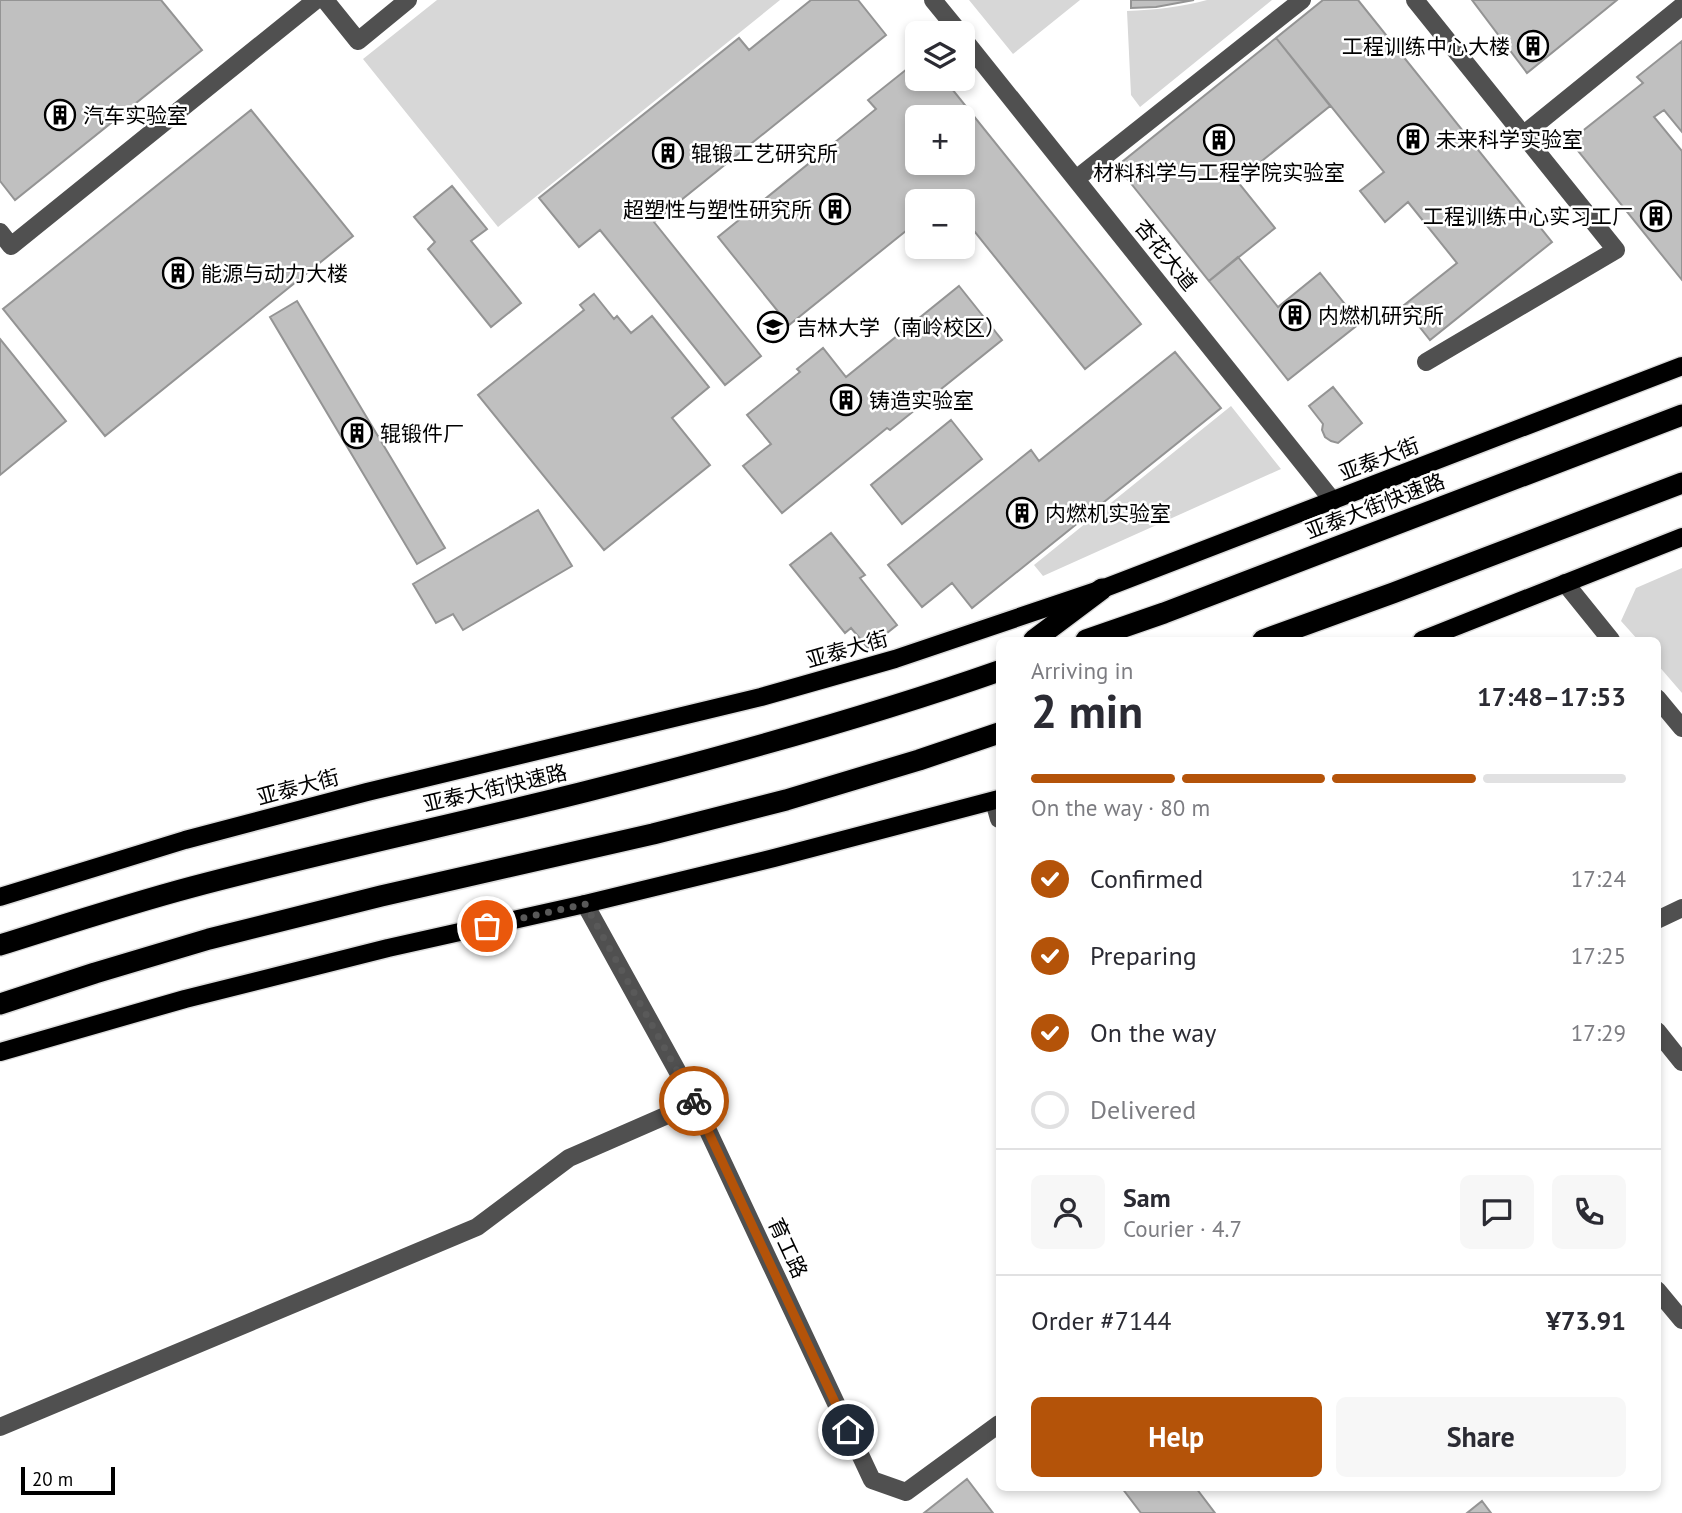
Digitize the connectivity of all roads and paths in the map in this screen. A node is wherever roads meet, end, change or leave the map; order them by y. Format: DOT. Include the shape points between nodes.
graph roads {
  1 [pos="316,0"];
  2 [pos="325,0"];
  3 [pos="408,0"];
  4 [pos="933,0"];
  5 [pos="1302,0"];
  6 [pos="1415,0"];
  7 [pos="1682,6"];
  8 [pos="950,21"];
  9 [pos="975,53"];
  10 [pos="1522,135"];
  11 [pos="1076,179"];
  12 [pos="0,232"];
  13 [pos="1426,362"];
  14 [pos="1682,366"];
  15 [pos="1682,415"];
  16 [pos="1682,483"];
  17 [pos="1333,501"];
  18 [pos="1682,537"];
  19 [pos="1565,583"];
  20 [pos="1102,589"];
  21 [pos="1038,637"];
  22 [pos="1095,637"];
  23 [pos="1271,637"];
  24 [pos="1430,637"];
  25 [pos="1609,637"];
  26 [pos="996,671"];
  27 [pos="1661,703"];
  28 [pos="1682,728"];
  29 [pos="996,734"];
  30 [pos="996,800"];
  31 [pos="0,897"];
  32 [pos="585,904"];
  33 [pos="1682,908"];
  34 [pos="1661,918"];
  35 [pos="0,945"];
  36 [pos="0,1004"];
  37 [pos="1661,1036"];
  38 [pos="0,1052"];
  39 [pos="1682,1062"];
  40 [pos="695,1102"];
  41 [pos="1661,1295"];
  42 [pos="1682,1320"];
  43 [pos="996,1426"];
  44 [pos="0,1427"];
  1 -- 12 [label="street" via="11,246"];
  2 -- 3 [label="street" via="358,41"];
  4 -- 8 [label="street, 杏花大道"];
  5 -- 11 [label="street"];
  6 -- 10 [label="street"];
  7 -- 10 [label="street"];
  9 -- 11 [label="street, 杏花大道"];
  10 -- 13 [label="street" via="1616,250"];
  11 -- 17 [label="street, 杏花大道"];
  14 -- 17 [label="main road, 亚泰大街"];
  15 -- 22 [label="highway, 亚泰大街快速路"];
  16 -- 23 [label="highway"];
  17 -- 20 [label="main road, 亚泰大街"];
  18 -- 19 [label="main road"];
  19 -- 24 [label="main road"];
  19 -- 25 [label="street"];
  20 -- 21 [label="highway"];
  20 -- 31 [label="main road, 亚泰大街" via="895,659 761,697 367,792 185,840"];
  26 -- 35 [label="highway, 亚泰大街快速路" via="725,755 190,887"];
  27 -- 28 [label="street"];
  29 -- 36 [label="highway" via="786,800 209,939"];
  30 -- 32 [label="main road"];
  32 -- 38 [label="main road" via="198,995"];
  32 -- 40 [label="street, 育工路"];
  33 -- 34 [label="street"];
  37 -- 39 [label="street"];
  40 -- 43 [label="street, 育工路" via="872,1480 906,1492"];
  40 -- 44 [label="street" via="569,1157 477,1227"];
  41 -- 42 [label="street"];
}
